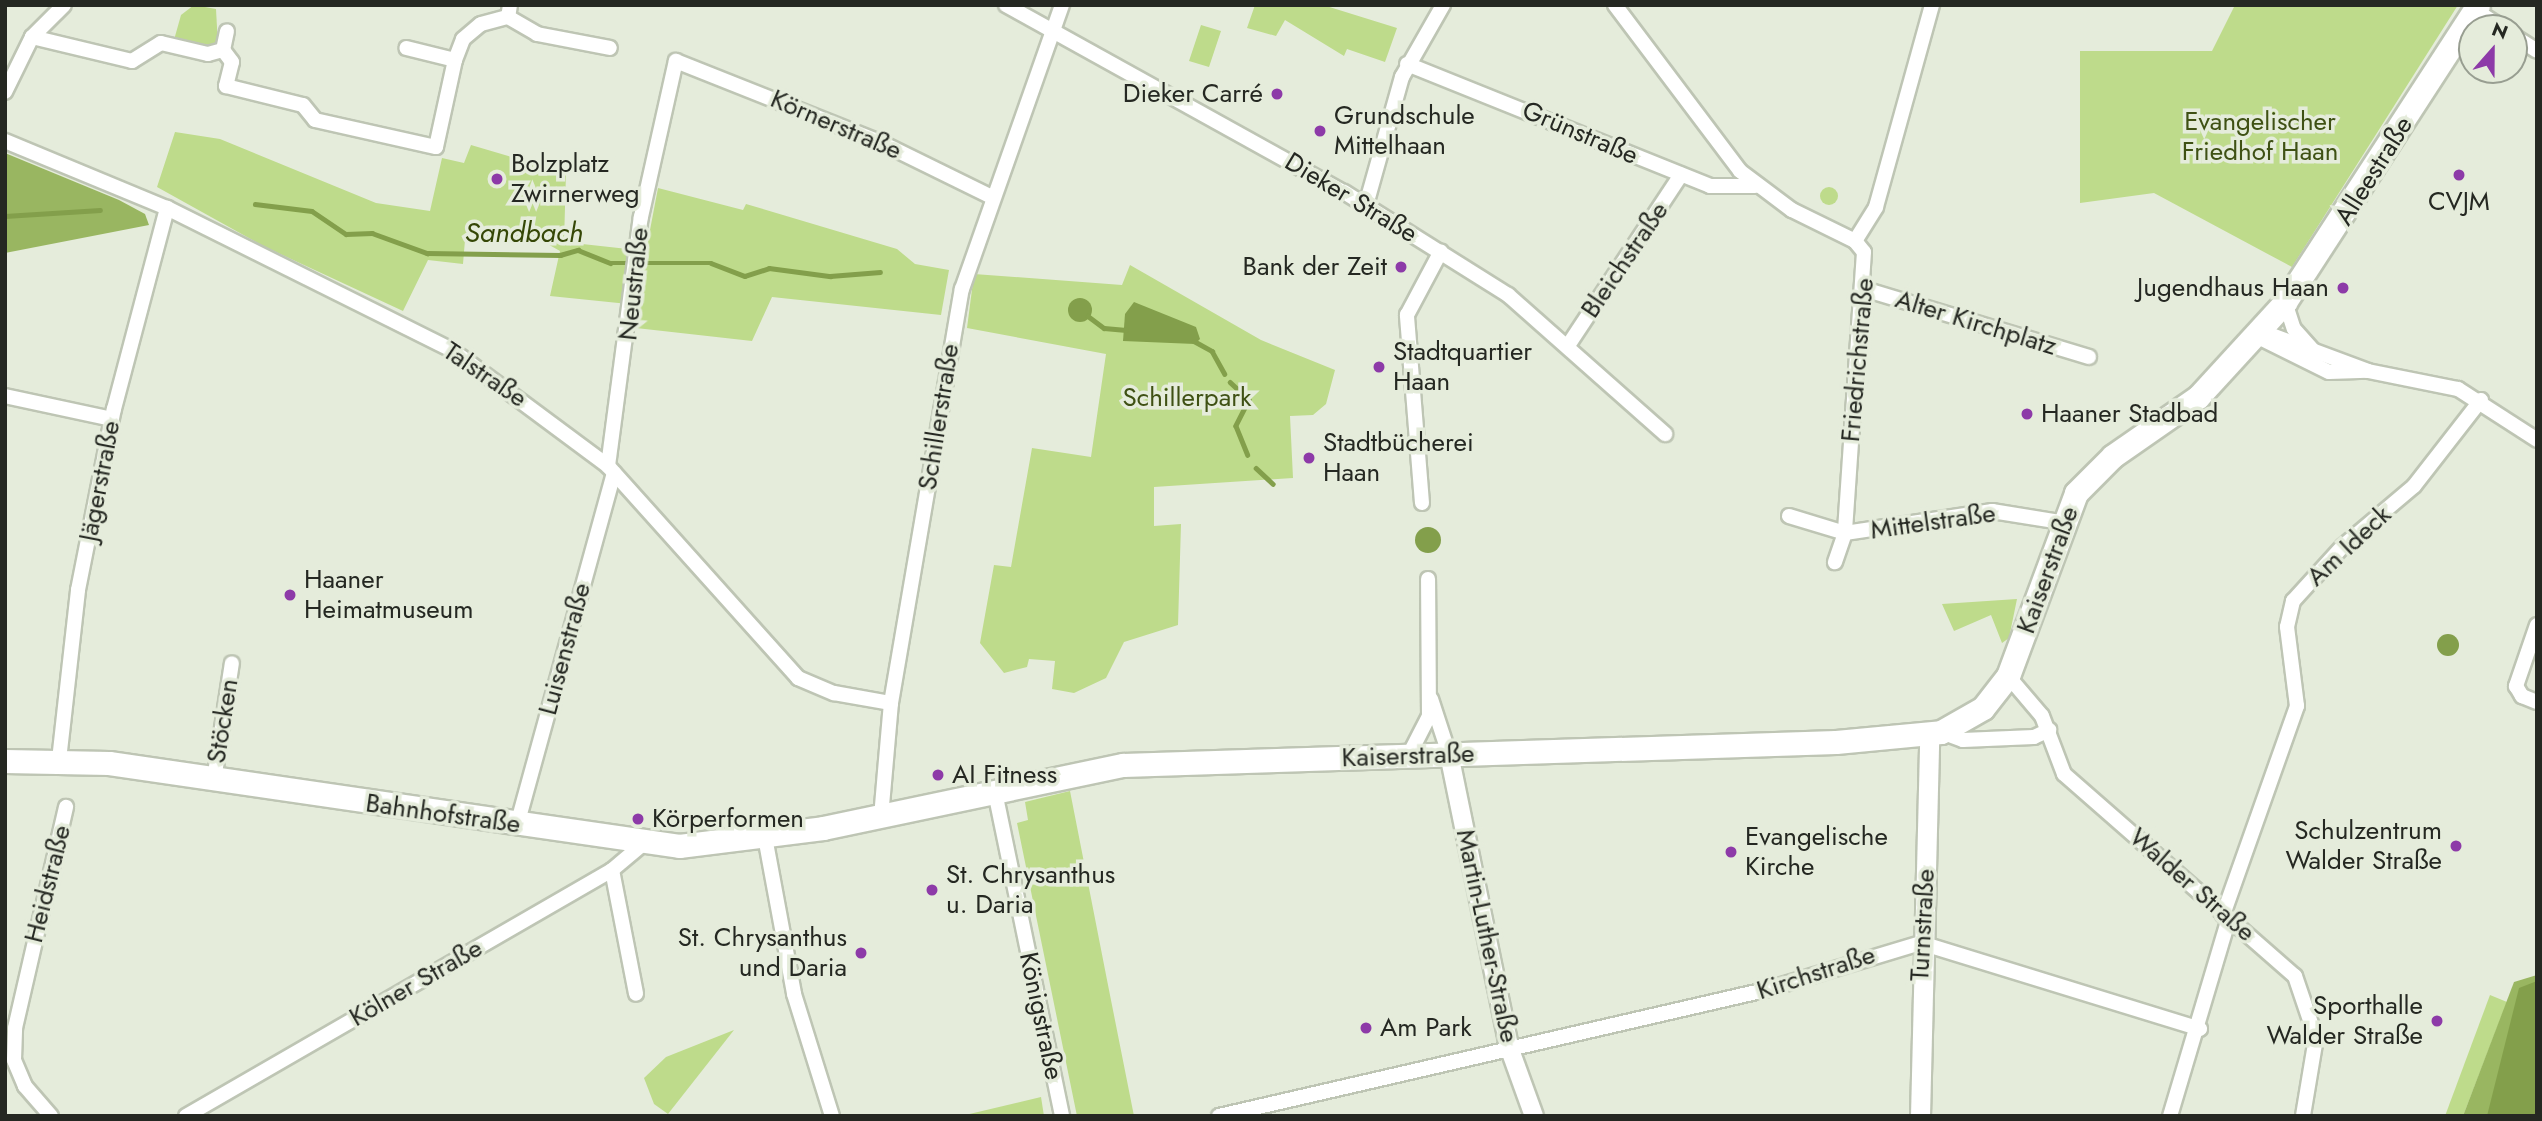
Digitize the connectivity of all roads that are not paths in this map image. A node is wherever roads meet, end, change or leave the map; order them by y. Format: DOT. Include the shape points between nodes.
graph roads {
  1 [pos="64,5"];
  2 [pos="1006,5"];
  3 [pos="1062,5"];
  4 [pos="1443,5"];
  5 [pos="1615,5"];
  6 [pos="1932,5"];
  7 [pos="2477,8"];
  8 [pos="509,11"];
  9 [pos="1055,30"];
  10 [pos="227,31"];
  11 [pos="32,37"];
  12 [pos="406,48"];
  13 [pos="610,48"];
  14 [pos="223,50"];
  15 [pos="454,60"];
  16 [pos="676,61"];
  17 [pos="1407,64"];
  18 [pos="5,93"];
  19 [pos="5,142"];
  20 [pos="1681,176"];
  21 [pos="1755,186"];
  22 [pos="992,197"];
  23 [pos="1366,205"];
  24 [pos="167,208"];
  25 [pos="1855,240"];
  26 [pos="1441,251"];
  27 [pos="1864,289"];
  28 [pos="2285,302"];
  29 [pos="2258,333"];
  30 [pos="1569,344"];
  31 [pos="2313,350"];
  32 [pos="2088,357"];
  33 [pos="2368,371"];
  34 [pos="5,396"];
  35 [pos="2481,400"];
  36 [pos="112,419"];
  37 [pos="1665,434"];
  38 [pos="2537,440"];
  39 [pos="611,470"];
  40 [pos="1422,503"];
  41 [pos="1789,516"];
  42 [pos="2061,522"];
  43 [pos="1845,533"];
  44 [pos="1835,562"];
  45 [pos="1428,579"];
  46 [pos="2537,625"];
  47 [pos="233,663"];
  48 [pos="2008,676"];
  49 [pos="1430,696"];
  50 [pos="2537,702"];
  51 [pos="891,703"];
  52 [pos="2049,730"];
  53 [pos="1935,734"];
  54 [pos="1449,754"];
  55 [pos="1409,755"];
  56 [pos="59,760"];
  57 [pos="5,761"];
  58 [pos="214,780"];
  59 [pos="995,792"];
  60 [pos="66,807"];
  61 [pos="881,817"];
  62 [pos="517,825"];
  63 [pos="765,837"];
  64 [pos="642,845"];
  65 [pos="611,870"];
  66 [pos="2226,918"];
  67 [pos="1921,943"];
  68 [pos="636,994"];
  69 [pos="2200,1029"];
  70 [pos="1509,1047"];
  71 [pos="51,1116"];
  72 [pos="186,1116"];
  73 [pos="832,1116"];
  74 [pos="1062,1116"];
  75 [pos="1219,1116"];
  76 [pos="1534,1116"];
  77 [pos="1920,1116"];
  78 [pos="2170,1116"];
  79 [pos="2303,1116"];
  1 -- 11 [label="street"];
  2 -- 9 [label="street, Dieker Straße"];
  3 -- 9 [label="street, Schillerstraße"];
  4 -- 17 [label="street"];
  5 -- 21 [label="street"];
  6 -- 25 [label="street, Friedrichstraße" via="1876,207"];
  7 -- 28 [label="main road, Alleestraße"];
  8 -- 13 [label="street" via="537,34"];
  8 -- 15 [label="street" via="463,39"];
  9 -- 22 [label="street, Schillerstraße"];
  9 -- 23 [label="street, Dieker Straße"];
  10 -- 14 [label="street"];
  11 -- 14 [label="street" via="132,61 161,43 208,54"];
  11 -- 18 [label="street"];
  12 -- 15 [label="street"];
  14 -- 15 [label="street" via="232,62 226,86 303,105 315,120 436,147"];
  16 -- 22 [label="street, Körnerstraße" via="880,142"];
  16 -- 39 [label="street, Neustraße" via="638,245"];
  17 -- 20 [label="street, Grünstraße"];
  17 -- 23 [label="street"];
  19 -- 24 [label="street, Talstraße"];
  20 -- 21 [label="street, Grünstraße" via="1731,190"];
  20 -- 30 [label="street, Bleichstraße"];
  21 -- 25 [label="street"];
  22 -- 51 [label="street, Schillerstraße" via="956,318"];
  23 -- 26 [label="street, Dieker Straße"];
  24 -- 36 [label="street, Jägerstraße"];
  24 -- 39 [label="street, Talstraße" via="452,350"];
  25 -- 27 [label="street, Friedrichstraße" via="1866,265"];
  26 -- 30 [label="street, Dieker Straße"];
  26 -- 40 [label="street" via="1407,315"];
  27 -- 32 [label="street, Alter Kirchplatz"];
  27 -- 43 [label="street, Friedrichstraße"];
  28 -- 29 [label="main road, Alleestraße"];
  28 -- 31 [label="street" via="2294,329"];
  29 -- 31 [label="street"];
  29 -- 33 [label="street" via="2329,372"];
  29 -- 42 [label="main road, Kaiserstraße" via="2179,414 2098,468"];
  30 -- 37 [label="street, Dieker Straße"];
  31 -- 33 [label="street"];
  33 -- 35 [label="street" via="2435,382"];
  34 -- 36 [label="street"];
  35 -- 38 [label="street"];
  35 -- 66 [label="street, Am Ideck" via="2414,486 2304,587 2287,615 2297,685 2291,730"];
  36 -- 56 [label="street, Jägerstraße" via="78,590"];
  39 -- 51 [label="street, Talstraße" via="798,678 834,693"];
  39 -- 62 [label="street, Luisenstraße"];
  41 -- 43 [label="street"];
  42 -- 43 [label="street, Mittelstraße" via="1992,512"];
  42 -- 48 [label="main road, Kaiserstraße"];
  43 -- 44 [label="street, Friedrichstraße"];
  45 -- 49 [label="street"];
  46 -- 50 [label="street" via="2516,685 2522,696"];
  47 -- 58 [label="street, Stöcken"];
  48 -- 52 [label="street, Walder Straße"];
  48 -- 53 [label="main road, Kaiserstraße" via="1983,708"];
  49 -- 54 [label="street"];
  49 -- 55 [label="street" via="1427,724"];
  51 -- 61 [label="street, Schillerstraße"];
  52 -- 53 [label="street, Kaiserstraße" via="2034,737 1963,740"];
  52 -- 66 [label="street, Walder Straße" via="2064,774"];
  53 -- 54 [label="main road, Kaiserstraße"];
  53 -- 67 [label="main road, Turnstraße"];
  54 -- 55 [label="main road, Kaiserstraße"];
  54 -- 70 [label="street, Martin-Luther-Straße"];
  55 -- 59 [label="main road, Kaiserstraße" via="1123,765"];
  56 -- 57 [label="main road, Bahnhofstraße"];
  56 -- 58 [label="main road, Bahnhofstraße"];
  58 -- 62 [label="main road, Bahnhofstraße"];
  59 -- 61 [label="main road, Kaiserstraße"];
  59 -- 74 [label="street, Königstraße"];
  60 -- 71 [label="street, Heidstraße" via="15,1028 18,1068"];
  61 -- 63 [label="main road, Bahnhofstraße"];
  62 -- 64 [label="main road, Bahnhofstraße"];
  63 -- 64 [label="main road, Bahnhofstraße"];
  63 -- 73 [label="street" via="794,994"];
  64 -- 65 [label="street, Kölner Straße"];
  65 -- 68 [label="street"];
  65 -- 72 [label="street, Kölner Straße"];
  66 -- 69 [label="street, Am Ideck"];
  66 -- 79 [label="street, Walder Straße" via="2284,963 2305,991 2317,1059"];
  67 -- 69 [label="street"];
  67 -- 70 [label="street, Kirchstraße" via="1765,990"];
  67 -- 77 [label="main road, Turnstraße"];
  69 -- 78 [label="street, Am Ideck"];
  70 -- 75 [label="street, Kirchstraße"];
  70 -- 76 [label="street, Martin-Luther-Straße"];
}
